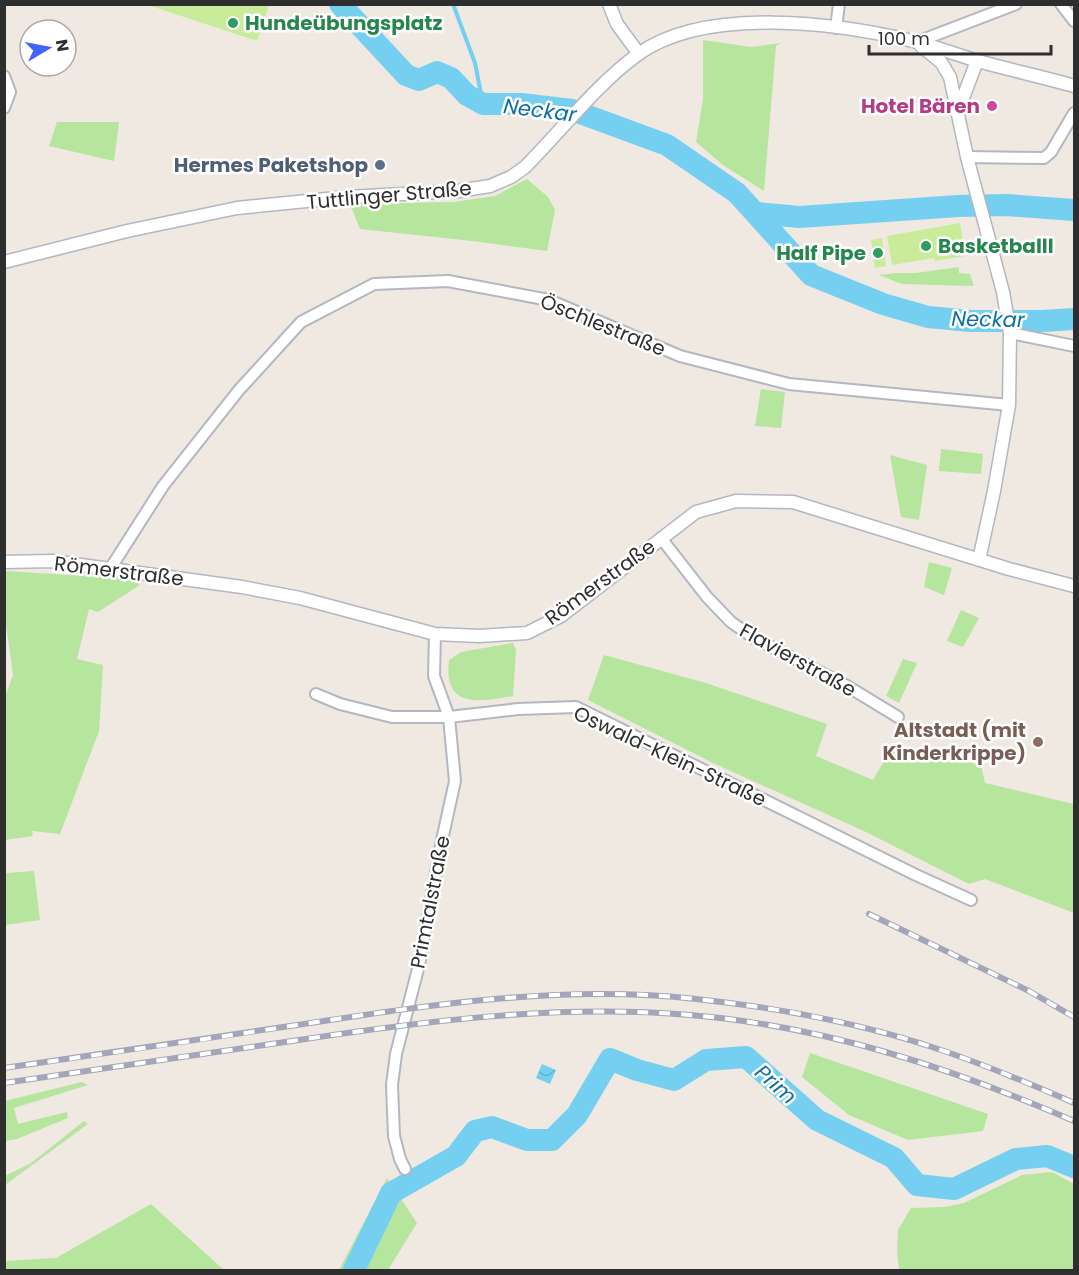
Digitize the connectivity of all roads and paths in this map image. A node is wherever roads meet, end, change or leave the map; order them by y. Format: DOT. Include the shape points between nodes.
graph roads {
  1 [pos="609,4"];
  2 [pos="839,4"];
  3 [pos="1016,4"];
  4 [pos="1061,4"];
  5 [pos="1074,21"];
  6 [pos="836,28"];
  7 [pos="917,42"];
  8 [pos="639,54"];
  9 [pos="976,61"];
  10 [pos="4,76"];
  11 [pos="1074,86"];
  12 [pos="4,108"];
  13 [pos="957,112"];
  14 [pos="1074,113"];
  15 [pos="967,157"];
  16 [pos="4,262"];
  17 [pos="1010,333"];
  18 [pos="1074,346"];
  19 [pos="1008,405"];
  20 [pos="661,538"];
  21 [pos="979,560"];
  22 [pos="4,562"];
  23 [pos="110,569"];
  24 [pos="1074,586"];
  25 [pos="435,634"];
  26 [pos="316,694"];
  27 [pos="449,717"];
  28 [pos="898,717"];
  29 [pos="971,900"];
  30 [pos="405,1169"];
  1 -- 8 [label="street" via="617,24"];
  2 -- 6 [label="street"];
  3 -- 7 [label="street"];
  4 -- 5 [label="street"];
  6 -- 7 [label="street, Tuttlinger Straße"];
  6 -- 8 [label="street, Tuttlinger Straße" via="758,23 707,27 666,39"];
  7 -- 9 [label="street, Tuttlinger Straße"];
  7 -- 13 [label="street" via="941,62 950,77"];
  8 -- 16 [label="street, Tuttlinger Straße" via="607,81 531,161 511,177 490,186 237,208"];
  9 -- 11 [label="street, Tuttlinger Straße"];
  9 -- 13 [label="street"];
  10 -- 12 [label="street" via="10,92"];
  13 -- 15 [label="street"];
  14 -- 15 [label="street" via="1044,158"];
  15 -- 17 [label="street"];
  17 -- 18 [label="street"];
  17 -- 19 [label="street"];
  19 -- 21 [label="street"];
  19 -- 23 [label="street, Öschlestraße" via="789,384 680,356 549,300 448,281 374,284 301,322 239,390 163,486"];
  20 -- 21 [label="street, Römerstraße" via="696,512 736,501 794,502"];
  20 -- 25 [label="street, Römerstraße" via="561,616 527,633"];
  20 -- 28 [label="street, Flavierstraße" via="731,622"];
  21 -- 24 [label="street, Römerstraße"];
  22 -- 23 [label="street, Römerstraße" via="52,561"];
  23 -- 25 [label="street, Römerstraße" via="300,598"];
  25 -- 27 [label="street, Primtalstraße" via="434,676"];
  26 -- 27 [label="street, Oswald-Klein-Straße" via="392,717"];
  27 -- 29 [label="street, Oswald-Klein-Straße" via="576,707"];
  27 -- 30 [label="street, Primtalstraße" via="455,781 392,1085 394,1136"];
}
